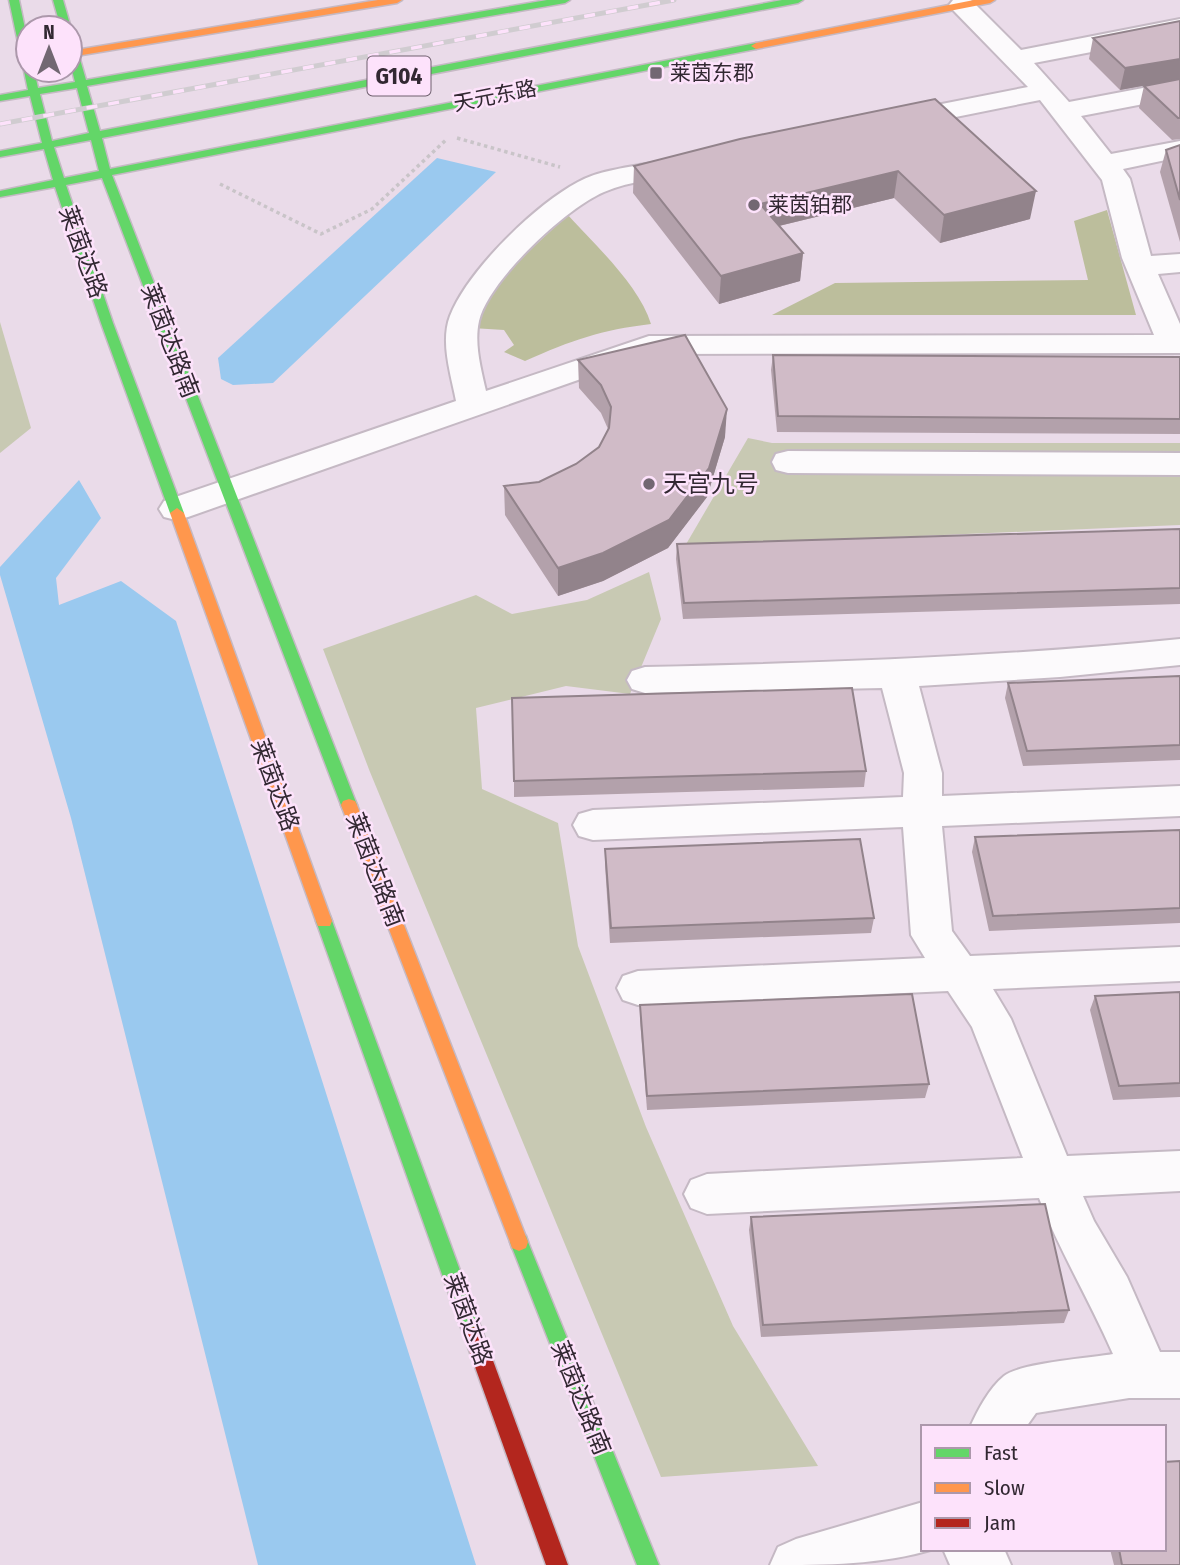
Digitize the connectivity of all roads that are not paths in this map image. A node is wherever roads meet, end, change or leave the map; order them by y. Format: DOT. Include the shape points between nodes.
graph roads {
  1 [pos="397,0"];
  2 [pos="565,0"];
  3 [pos="798,0"];
  4 [pos="990,0"];
  5 [pos="962,5"];
  6 [pos="1180,27"];
  7 [pos="84,48"];
  8 [pos="1015,59"];
  9 [pos="84,83"];
  10 [pos="32,84"];
  11 [pos="81,84"];
  12 [pos="1180,89"];
  13 [pos="35,92"];
  14 [pos="0,98"];
  15 [pos="1055,101"];
  16 [pos="868,127"];
  17 [pos="96,136"];
  18 [pos="48,145"];
  19 [pos="1180,149"];
  20 [pos="0,154"];
  21 [pos="709,160"];
  22 [pos="1105,164"];
  23 [pos="106,174"];
  24 [pos="58,184"];
  25 [pos="0,194"];
  26 [pos="1180,263"];
  27 [pos="1141,266"];
  28 [pos="1177,344"];
  29 [pos="473,406"];
  30 [pos="788,462"];
  31 [pos="1180,464"];
  32 [pos="228,491"];
  33 [pos="176,509"];
  34 [pos="1180,652"];
  35 [pos="897,674"];
  36 [pos="645,680"];
  37 [pos="1180,801"];
  38 [pos="922,812"];
  39 [pos="593,825"];
  40 [pos="1180,964"];
  41 [pos="959,974"];
  42 [pos="638,988"];
  43 [pos="1180,1171"];
  44 [pos="1053,1177"];
  45 [pos="707,1194"];
  46 [pos="1163,1375"];
  47 [pos="997,1425"];
  48 [pos="921,1529"];
  49 [pos="971,1551"];
  50 [pos="556,1565"];
  51 [pos="648,1565"];
  52 [pos="796,1565"];
  53 [pos="985,1565"];
  1 -- 7 [label="main road"];
  2 -- 9 [label="main road, G104"];
  3 -- 17 [label="main road, 天元东路 / G104"];
  4 -- 5 [label="main road, 天元东路"];
  5 -- 8 [label="street"];
  5 -- 23 [label="main road, 天元东路"];
  6 -- 8 [label="street"];
  8 -- 15 [label="street"];
  10 -- 13 [label="main road, 莱茵达路"];
  11 -- 13 [label="main road, G104"];
  11 -- 17 [label="main road, 莱茵达路南"];
  12 -- 15 [label="street"];
  13 -- 14 [label="main road, G104"];
  13 -- 18 [label="main road, 莱茵达路"];
  15 -- 16 [label="street"];
  15 -- 22 [label="street"];
  17 -- 18 [label="main road, 天元东路 / G104"];
  17 -- 23 [label="main road, 莱茵达路南"];
  18 -- 20 [label="main road, 天元东路 / G104"];
  18 -- 24 [label="main road, 莱茵达路"];
  19 -- 22 [label="street"];
  21 -- 29 [label="street" via="590,186 549,217 490,275 464,318"];
  22 -- 27 [label="street" via="1116,179"];
  23 -- 24 [label="main road, 天元东路"];
  23 -- 32 [label="main road, 莱茵达路南"];
  24 -- 25 [label="main road, 天元东路"];
  24 -- 33 [label="main road, 莱茵达路"];
  26 -- 27 [label="street"];
  27 -- 28 [label="street"];
  28 -- 29 [label="street" via="649,345"];
  29 -- 32 [label="street"];
  30 -- 31 [label="street"];
  32 -- 33 [label="street"];
  32 -- 51 [label="main road, 莱茵达路南"];
  33 -- 50 [label="main road, 莱茵达路"];
  34 -- 35 [label="street"];
  35 -- 36 [label="street"];
  35 -- 38 [label="street" via="923,773"];
  37 -- 38 [label="street"];
  38 -- 39 [label="street"];
  38 -- 41 [label="street" via="932,935"];
  40 -- 41 [label="street"];
  41 -- 42 [label="street"];
  41 -- 44 [label="street" via="990,1019"];
  43 -- 44 [label="street"];
  44 -- 45 [label="street"];
  44 -- 46 [label="street" via="1075,1232"];
  46 -- 47 [label="street" via="1022,1392"];
  48 -- 52 [label="street"];
  49 -- 53 [label="street"];
}
